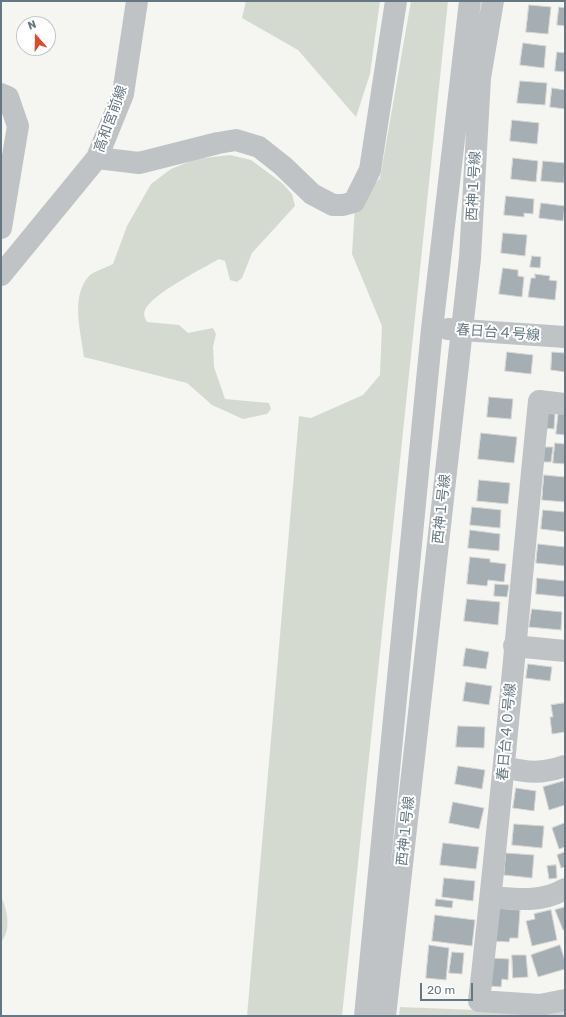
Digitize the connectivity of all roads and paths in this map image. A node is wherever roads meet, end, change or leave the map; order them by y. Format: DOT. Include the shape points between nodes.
graph roads {
  1 [pos="137,1"];
  2 [pos="396,1"];
  3 [pos="470,1"];
  4 [pos="493,1"];
  5 [pos="1,94"];
  6 [pos="97,158"];
  7 [pos="1,228"];
  8 [pos="2,270"];
  9 [pos="432,329"];
  10 [pos="462,330"];
  11 [pos="565,337"];
  12 [pos="565,404"];
  13 [pos="514,646"];
  14 [pos="565,650"];
  15 [pos="565,766"];
  16 [pos="504,767"];
  17 [pos="565,889"];
  18 [pos="491,897"];
  19 [pos="565,1000"];
  20 [pos="365,1016"];
  21 [pos="385,1016"];
  1 -- 6 [label="street, 高和宮前線" via="123,94"];
  2 -- 6 [label="street" via="370,170 354,202 332,205 312,194 259,147 236,140 139,163"];
  3 -- 9 [label="street, 西神１号線"];
  4 -- 10 [label="street, 西神１号線" via="480,78 470,258"];
  5 -- 7 [label="street" via="8,97 18,126"];
  6 -- 8 [label="street, 高和宮前線"];
  9 -- 10 [label="street, 春日台４号線"];
  9 -- 20 [label="street, 西神１号線"];
  10 -- 11 [label="street, 春日台４号線"];
  10 -- 21 [label="street, 西神１号線"];
  12 -- 13 [label="street, 春日台４０号線" via="539,401"];
  13 -- 14 [label="street"];
  13 -- 16 [label="street, 春日台４０号線"];
  15 -- 16 [label="street" via="548,772 526,772"];
  16 -- 18 [label="street, 春日台４０号線"];
  17 -- 18 [label="street" via="534,900"];
  18 -- 19 [label="street, 春日台４０号線" via="479,1001 540,1005"];
}
